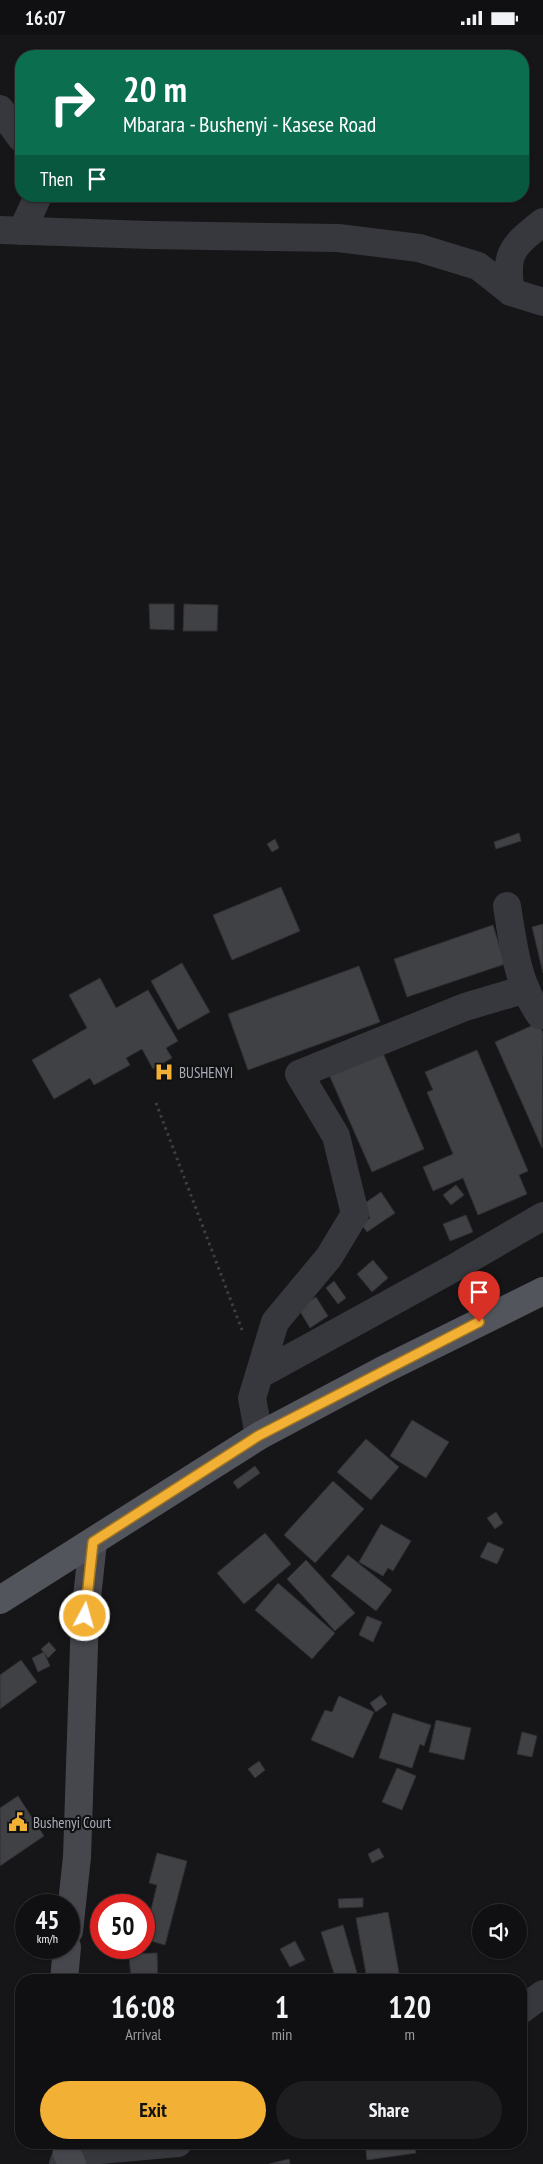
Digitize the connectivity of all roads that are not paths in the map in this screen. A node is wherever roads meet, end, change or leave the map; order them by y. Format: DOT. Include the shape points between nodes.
graph roads {
  1 [pos="0,109"];
  2 [pos="15,130"];
  3 [pos="33,202"];
  4 [pos="543,222"];
  5 [pos="11,231"];
  6 [pos="511,292"];
  7 [pos="543,302"];
  8 [pos="507,905"];
  9 [pos="526,989"];
  10 [pos="543,1015"];
  11 [pos="543,1216"];
  12 [pos="543,1291"];
  13 [pos="259,1375"];
  14 [pos="258,1436"];
  15 [pos="93,1542"];
  16 [pos="0,1600"];
  17 [pos="73,1894"];
  18 [pos="66,1959"];
  19 [pos="65,1974"];
  20 [pos="543,1994"];
  21 [pos="527,2006"];
  22 [pos="127,2149"];
  23 [pos="67,2156"];
  1 -- 2 [label="street"];
  3 -- 5 [label="street"];
  4 -- 6 [label="street" via="510,253 507,271"];
  5 -- 6 [label="street" via="338,238 419,248 478,266"];
  6 -- 7 [label="street"];
  8 -- 9 [label="street" via="516,959"];
  9 -- 10 [label="street" via="530,1002"];
  9 -- 13 [label="street" via="465,1007 299,1074 336,1136 355,1215 329,1257 275,1322"];
  11 -- 13 [label="street"];
  12 -- 14 [label="main road"];
  13 -- 14 [label="street" via="252,1397"];
  14 -- 15 [label="main road"];
  15 -- 16 [label="main road"];
  15 -- 17 [label="main road" via="85,1616"];
  18 -- 19 [label="main road"];
  20 -- 21 [label="street"];
  22 -- 23 [label="street"];
}
